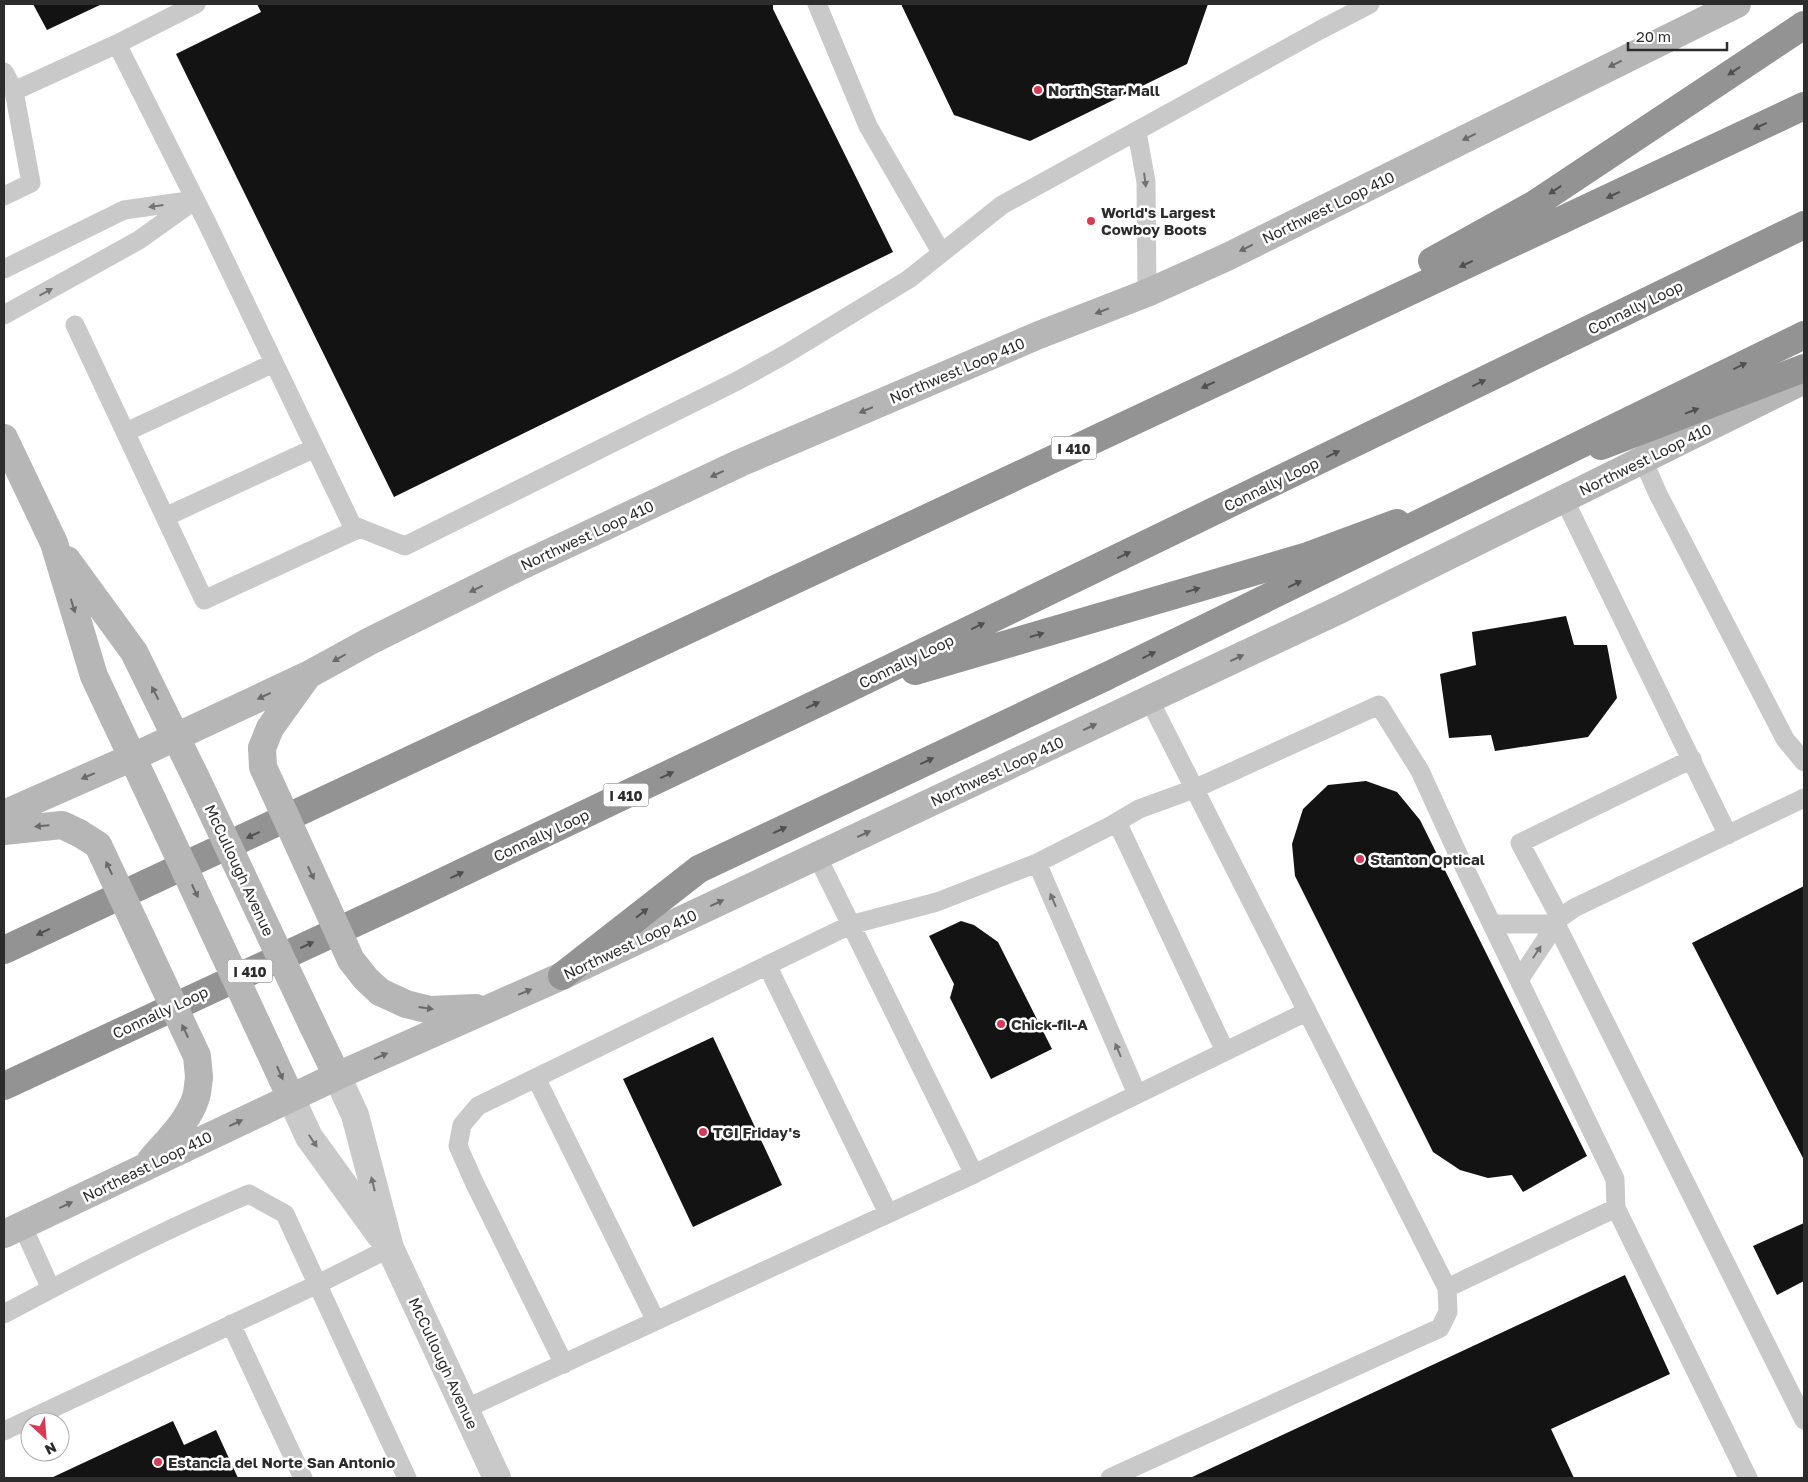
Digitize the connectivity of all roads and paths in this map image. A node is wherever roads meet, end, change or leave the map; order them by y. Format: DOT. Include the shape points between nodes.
graph roads {
  1 [pos="196,4"];
  2 [pos="817,4"];
  3 [pos="1370,4"];
  4 [pos="1729,5"];
  5 [pos="1345,10"];
  6 [pos="1804,25"];
  7 [pos="117,44"];
  8 [pos="4,72"];
  9 [pos="14,91"];
  10 [pos="1804,106"];
  11 [pos="1137,132"];
  12 [pos="4,196"];
  13 [pos="195,200"];
  14 [pos="1804,225"];
  15 [pos="941,252"];
  16 [pos="4,269"];
  17 [pos="1147,293"];
  18 [pos="4,315"];
  19 [pos="75,324"];
  20 [pos="1804,335"];
  21 [pos="274,363"];
  22 [pos="1804,368"];
  23 [pos="1235,372"];
  24 [pos="1804,380"];
  25 [pos="126,432"];
  26 [pos="4,438"];
  27 [pos="315,448"];
  28 [pos="1643,460"];
  29 [pos="1564,498"];
  30 [pos="165,517"];
  31 [pos="360,528"];
  32 [pos="54,543"];
  33 [pos="308,675"];
  34 [pos="839,693"];
  35 [pos="1149,699"];
  36 [pos="177,736"];
  37 [pos="133,757"];
  38 [pos="1692,760"];
  39 [pos="1804,762"];
  40 [pos="1194,788"];
  41 [pos="1804,798"];
  42 [pos="4,814"];
  43 [pos="1117,822"];
  44 [pos="4,831"];
  45 [pos="1728,834"];
  46 [pos="817,856"];
  47 [pos="1037,862"];
  48 [pos="1558,921"];
  49 [pos="1492,924"];
  50 [pos="850,925"];
  51 [pos="4,950"];
  52 [pos="767,965"];
  53 [pos="562,976"];
  54 [pos="1519,980"];
  55 [pos="489,1007"];
  56 [pos="1306,1012"];
  57 [pos="88,1046"];
  58 [pos="1225,1051"];
  59 [pos="337,1076"];
  60 [pos="536,1078"];
  61 [pos="4,1086"];
  62 [pos="1137,1094"];
  63 [pos="291,1098"];
  64 [pos="4,1104"];
  65 [pos="145,1167"];
  66 [pos="974,1174"];
  67 [pos="1616,1208"];
  68 [pos="888,1213"];
  69 [pos="13,1230"];
  70 [pos="390,1248"];
  71 [pos="318,1284"];
  72 [pos="50,1288"];
  73 [pos="1447,1288"];
  74 [pos="4,1314"];
  75 [pos="656,1321"];
  76 [pos="231,1324"];
  77 [pos="564,1364"];
  78 [pos="465,1409"];
  79 [pos="1804,1420"];
  80 [pos="4,1430"];
  81 [pos="303,1478"];
  82 [pos="407,1478"];
  83 [pos="497,1478"];
  84 [pos="1110,1478"];
  85 [pos="1748,1478"];
  1 -- 7 [label="lane"];
  2 -- 15 [label="lane" via="868,126"];
  3 -- 5 [label="lane"];
  4 -- 17 [label="main road, Northwest Loop 410, one-way" via="1227,258"];
  5 -- 11 [label="lane"];
  6 -- 23 [label="highway, one-way" via="1535,204"];
  7 -- 9 [label="lane"];
  7 -- 13 [label="lane"];
  8 -- 9 [label="lane"];
  9 -- 12 [label="lane" via="31,182"];
  10 -- 23 [label="highway, I 410, one-way"];
  11 -- 15 [label="lane" via="1002,206"];
  11 -- 17 [label="lane, one-way" via="1146,182"];
  13 -- 16 [label="lane, one-way" via="124,210"];
  18 -- 13 [label="lane, one-way" via="139,240"];
  13 -- 21 [label="lane"];
  34 -- 14 [label="highway, Connally Loop / I 410, one-way"];
  15 -- 31 [label="lane" via="909,279 738,381 405,546"];
  17 -- 33 [label="main road, Northwest Loop 410, one-way" via="1039,335 740,463 484,585"];
  19 -- 25 [label="lane"];
  53 -- 20 [label="highway, one-way, bridge" via="699,869 1105,677"];
  21 -- 25 [label="lane"];
  21 -- 27 [label="lane"];
  34 -- 22 [label="highway, one-way" via="1308,556"];
  23 -- 51 [label="highway, I 410, one-way"];
  24 -- 28 [label="main road, Northwest Loop 410"];
  25 -- 30 [label="lane"];
  26 -- 32 [label="main road, McCullough Avenue"];
  27 -- 30 [label="lane"];
  27 -- 31 [label="lane" via="352,525"];
  28 -- 29 [label="main road, Northwest Loop 410"];
  28 -- 39 [label="lane" via="1785,739"];
  35 -- 29 [label="main road, Northwest Loop 410, one-way" via="1339,610"];
  29 -- 38 [label="lane"];
  30 -- 31 [label="lane" via="204,600"];
  36 -- 32 [label="main road, McCullough Avenue, one-way" via="134,652"];
  32 -- 37 [label="main road, McCullough Avenue, one-way" via="94,676"];
  33 -- 36 [label="main road, Northwest Loop 410, one-way"];
  33 -- 55 [label="main road, one-way, bridge" via="270,728 262,748 263,767 351,960 380,992 406,1004 430,1010"];
  57 -- 34 [label="highway, Connally Loop / I 410, one-way" via="413,896"];
  35 -- 40 [label="lane"];
  46 -- 35 [label="main road, Northwest Loop 410, one-way"];
  36 -- 37 [label="main road"];
  36 -- 59 [label="main road, McCullough Avenue, bridge"];
  37 -- 42 [label="main road, one-way"];
  37 -- 63 [label="main road, McCullough Avenue, one-way, bridge"];
  38 -- 45 [label="lane"];
  38 -- 48 [label="lane" via="1520,843"];
  40 -- 43 [label="lane" via="1139,809"];
  40 -- 49 [label="lane" via="1379,706 1420,771"];
  40 -- 56 [label="lane"];
  41 -- 45 [label="lane"];
  43 -- 47 [label="lane"];
  43 -- 58 [label="lane"];
  65 -- 44 [label="main road, one-way, bridge" via="189,1112 196,1097 199,1077 197,1056 98,845 62,825"];
  45 -- 48 [label="lane" via="1574,908"];
  46 -- 50 [label="lane"];
  53 -- 46 [label="main road, Northwest Loop 410, one-way"];
  47 -- 50 [label="lane" via="938,902"];
  62 -- 47 [label="lane, one-way"];
  48 -- 49 [label="lane"];
  54 -- 48 [label="lane, one-way"];
  48 -- 79 [label="lane"];
  49 -- 54 [label="lane"];
  50 -- 52 [label="lane"];
  50 -- 66 [label="lane"];
  52 -- 60 [label="lane"];
  52 -- 68 [label="lane"];
  55 -- 53 [label="main road, Northwest Loop 410, one-way"];
  54 -- 67 [label="lane" via="1615,1179"];
  59 -- 55 [label="main road, Northwest Loop 410, one-way"];
  56 -- 58 [label="lane"];
  56 -- 73 [label="lane"];
  57 -- 61 [label="highway, Connally Loop / I 410"];
  57 -- 64 [label="highway"];
  58 -- 62 [label="lane"];
  59 -- 63 [label="main road, Northwest Loop 410"];
  70 -- 59 [label="street, McCullough Avenue, one-way" via="355,1115"];
  60 -- 75 [label="lane"];
  60 -- 77 [label="lane" via="478,1106 462,1125 458,1146"];
  62 -- 66 [label="lane"];
  65 -- 63 [label="main road, Northeast Loop 410, one-way"];
  63 -- 70 [label="street, McCullough Avenue, one-way" via="310,1137"];
  69 -- 65 [label="main road, Northeast Loop 410, one-way"];
  66 -- 68 [label="lane"];
  67 -- 73 [label="lane"];
  67 -- 85 [label="lane"];
  68 -- 75 [label="lane"];
  69 -- 72 [label="lane"];
  70 -- 71 [label="lane"];
  70 -- 78 [label="street, McCullough Avenue"];
  71 -- 72 [label="lane" via="285,1214 249,1194 207,1211"];
  71 -- 76 [label="lane"];
  71 -- 82 [label="lane"];
  72 -- 74 [label="lane"];
  73 -- 84 [label="lane" via="1448,1312 1440,1328"];
  75 -- 77 [label="lane"];
  76 -- 80 [label="lane"];
  76 -- 81 [label="lane"];
  77 -- 78 [label="lane"];
  78 -- 83 [label="street, McCullough Avenue"];
}
